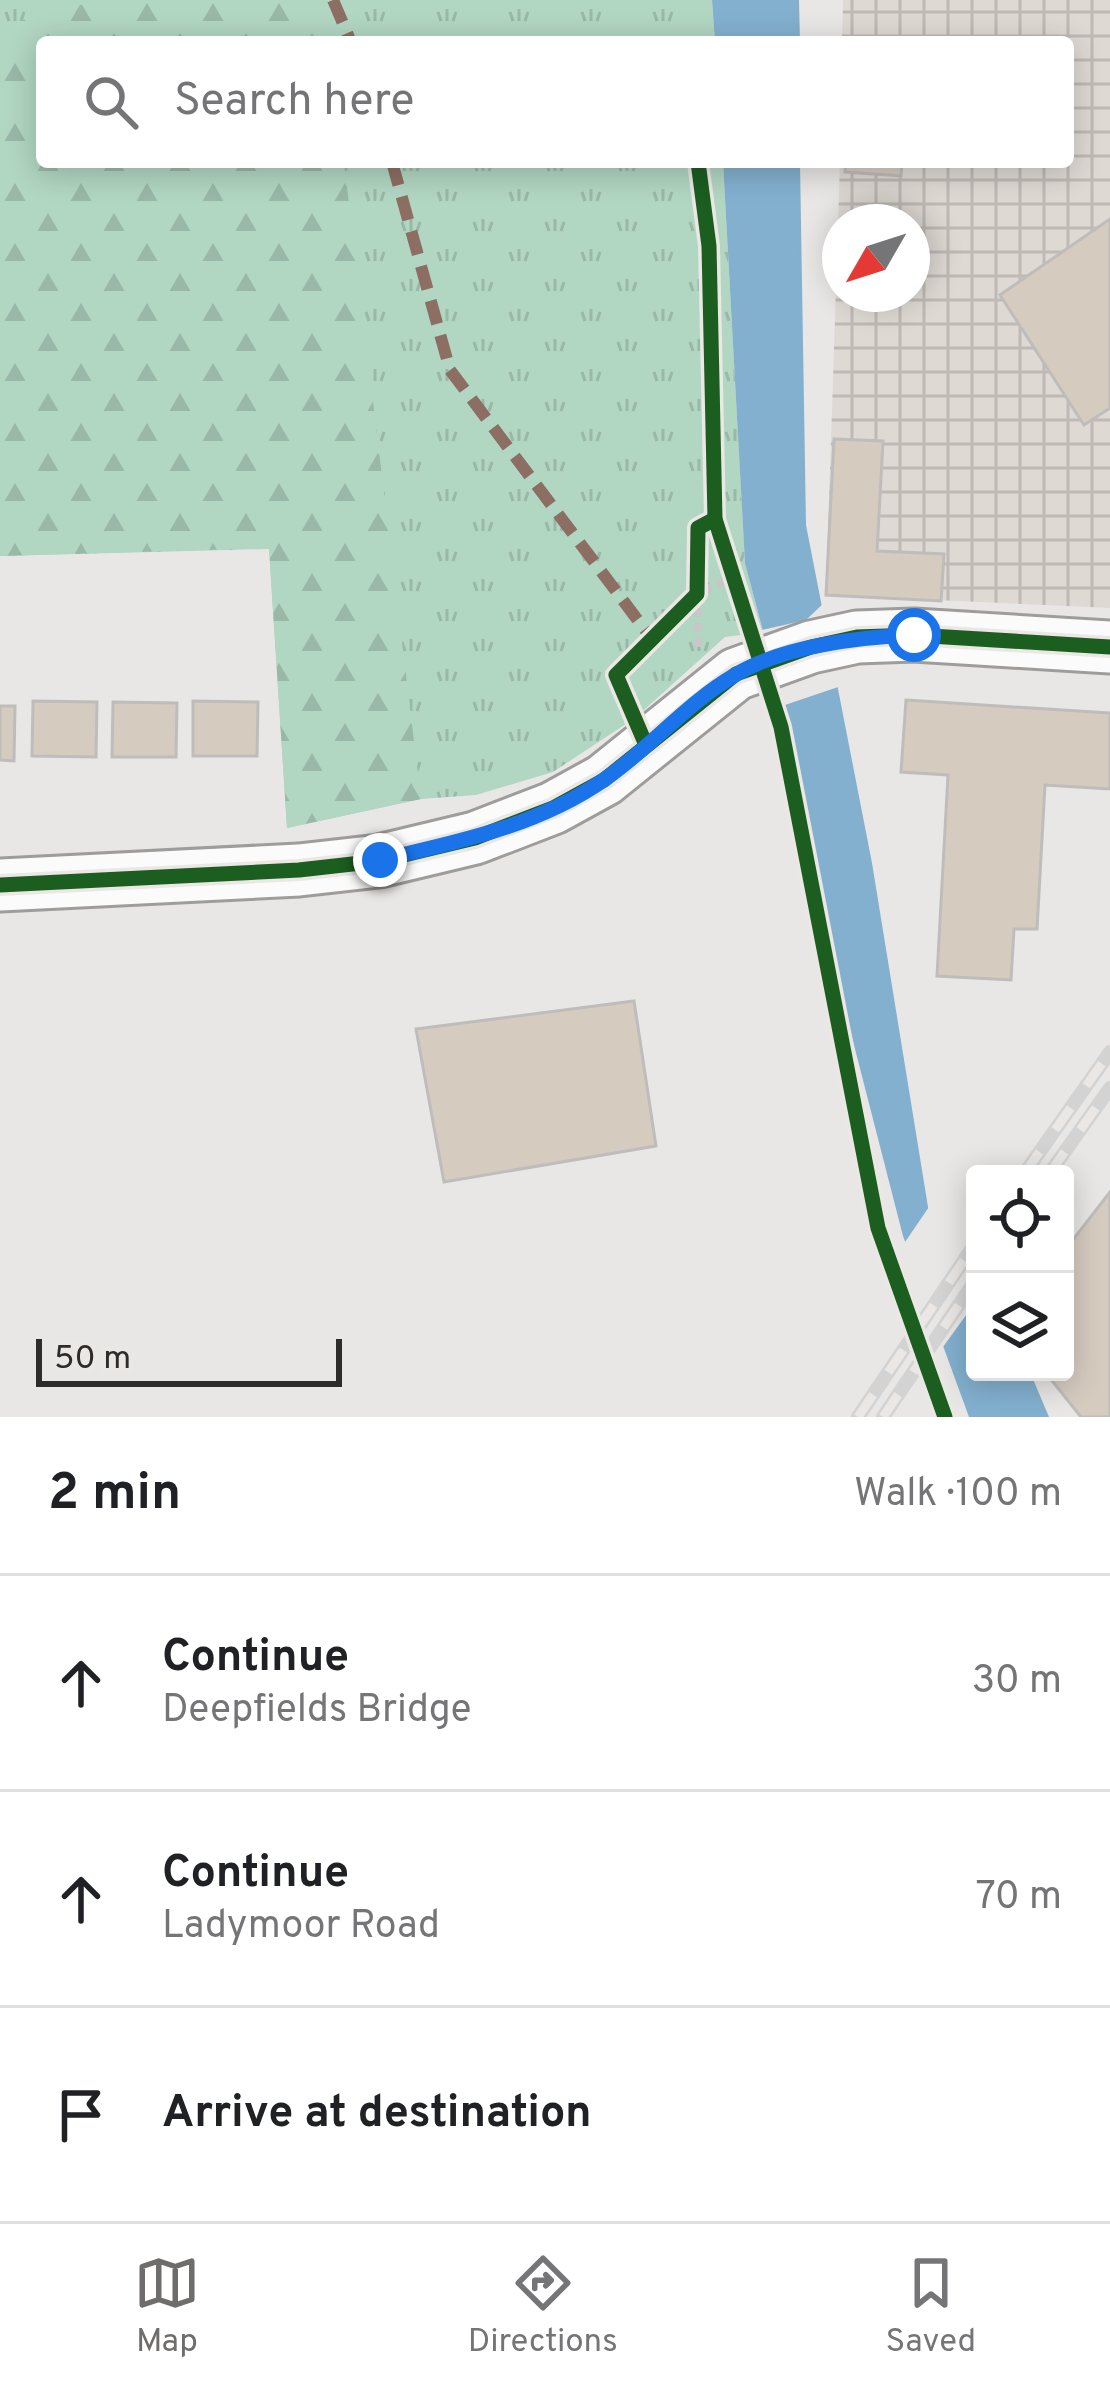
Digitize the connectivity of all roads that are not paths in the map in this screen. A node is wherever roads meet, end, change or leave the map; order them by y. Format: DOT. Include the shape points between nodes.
graph roads {
  1 [pos="1110,647"];
  2 [pos="0,885"];
  1 -- 2 [label="street" via="857,637 811,647 717,688 604,780 476,838 299,870"];
}
